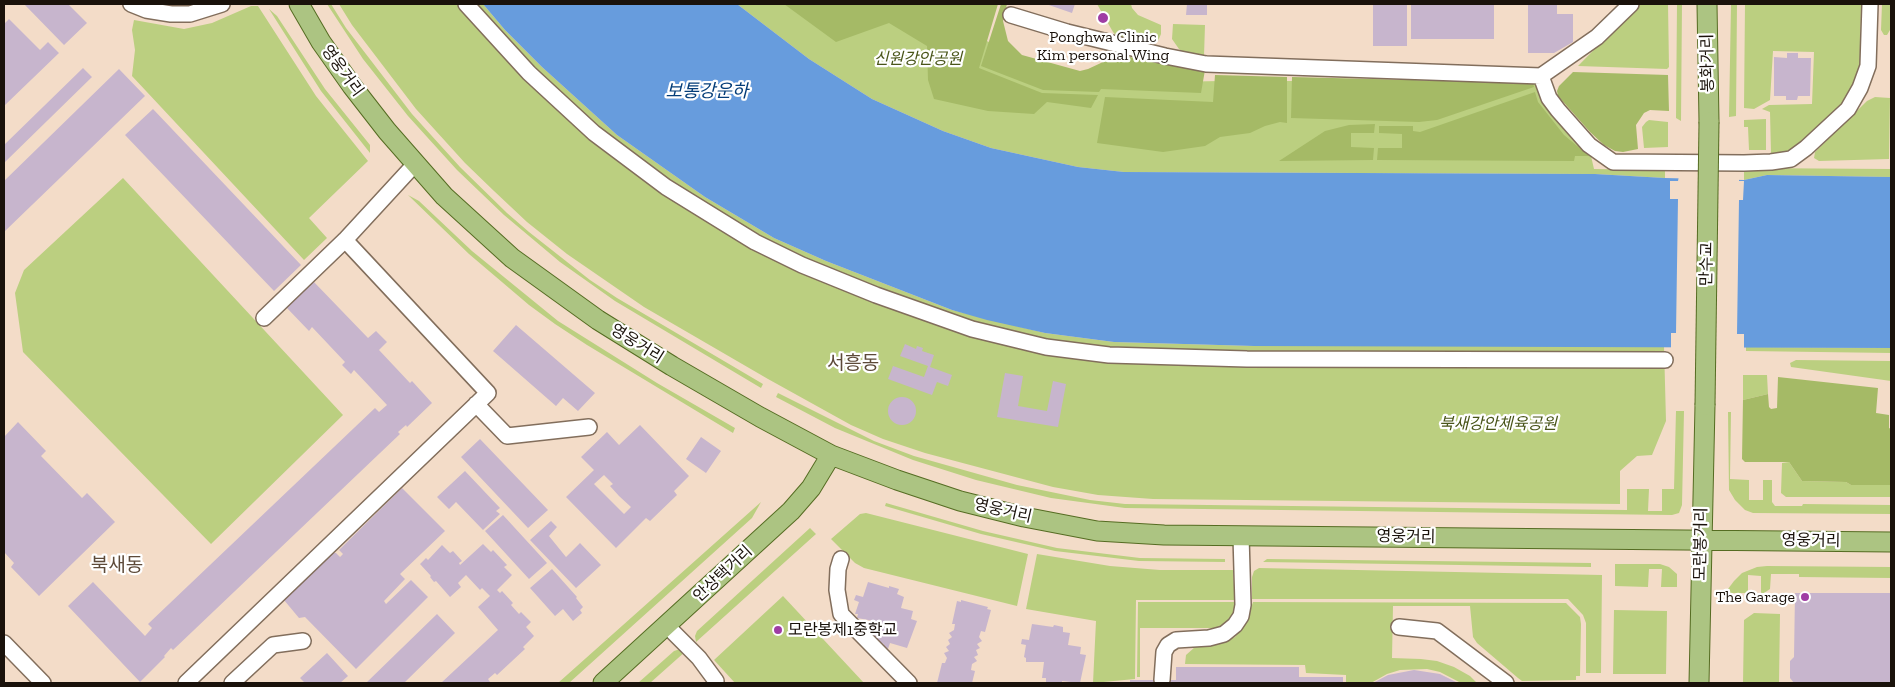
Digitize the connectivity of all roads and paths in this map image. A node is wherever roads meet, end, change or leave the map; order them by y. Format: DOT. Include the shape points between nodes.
graph roads {
  1 [pos="131,4"];
  2 [pos="222,4"];
  3 [pos="299,4"];
  4 [pos="466,4"];
  5 [pos="1631,4"];
  6 [pos="1708,4"];
  7 [pos="1870,4"];
  8 [pos="1011,15"];
  9 [pos="1541,76"];
  10 [pos="1709,122"];
  11 [pos="415,164"];
  12 [pos="345,240"];
  13 [pos="264,318"];
  14 [pos="1665,360"];
  15 [pos="476,404"];
  16 [pos="1705,406"];
  17 [pos="589,427"];
  18 [pos="831,454"];
  19 [pos="1241,536"];
  20 [pos="1701,540"];
  21 [pos="1891,542"];
  22 [pos="841,559"];
  23 [pos="667,626"];
  24 [pos="1399,627"];
  25 [pos="303,641"];
  26 [pos="4,643"];
  27 [pos="1162,680"];
  28 [pos="716,681"];
  29 [pos="42,683"];
  30 [pos="186,683"];
  31 [pos="232,683"];
  32 [pos="603,683"];
  33 [pos="910,683"];
  34 [pos="1506,683"];
  35 [pos="1699,683"];
  1 -- 2 [label="street" via="171,14 190,14"];
  3 -- 11 [label="main road, 영웅거리" via="352,86"];
  4 -- 14 [label="street" via="536,80 594,133 666,188 755,242 802,265 972,329 1046,347 1110,355 1246,359"];
  5 -- 9 [label="street" via="1597,38"];
  6 -- 10 [label="main road, 봉화거리"];
  7 -- 9 [label="street" via="1868,66 1860,88 1848,109 1791,159 1744,164 1613,162 1589,144 1558,110 1549,98"];
  8 -- 9 [label="street" via="1076,35 1206,64"];
  10 -- 16 [label="main road, 만수교, bridge"];
  11 -- 12 [label="street"];
  11 -- 18 [label="main road, 영웅거리" via="512,258 598,320 760,417"];
  12 -- 13 [label="street"];
  12 -- 15 [label="street" via="488,393"];
  15 -- 17 [label="street" via="507,436"];
  15 -- 30 [label="street"];
  16 -- 20 [label="main road, 모란봉거리"];
  18 -- 19 [label="main road, 영웅거리" via="960,501 1024,517 1097,531"];
  18 -- 23 [label="main road, 안상택거리" via="811,488 791,511"];
  19 -- 20 [label="main road, 영웅거리"];
  19 -- 27 [label="street" via="1241,616 1224,634 1176,640 1168,645 1164,652"];
  20 -- 21 [label="main road, 영웅거리"];
  20 -- 35 [label="main road, 모란봉거리"];
  22 -- 33 [label="street" via="837,590 840,614"];
  23 -- 28 [label="street" via="699,658"];
  23 -- 32 [label="main road, 안상택거리"];
  24 -- 34 [label="street" via="1437,630"];
  25 -- 31 [label="street" via="273,645"];
  26 -- 29 [label="street"];
}
